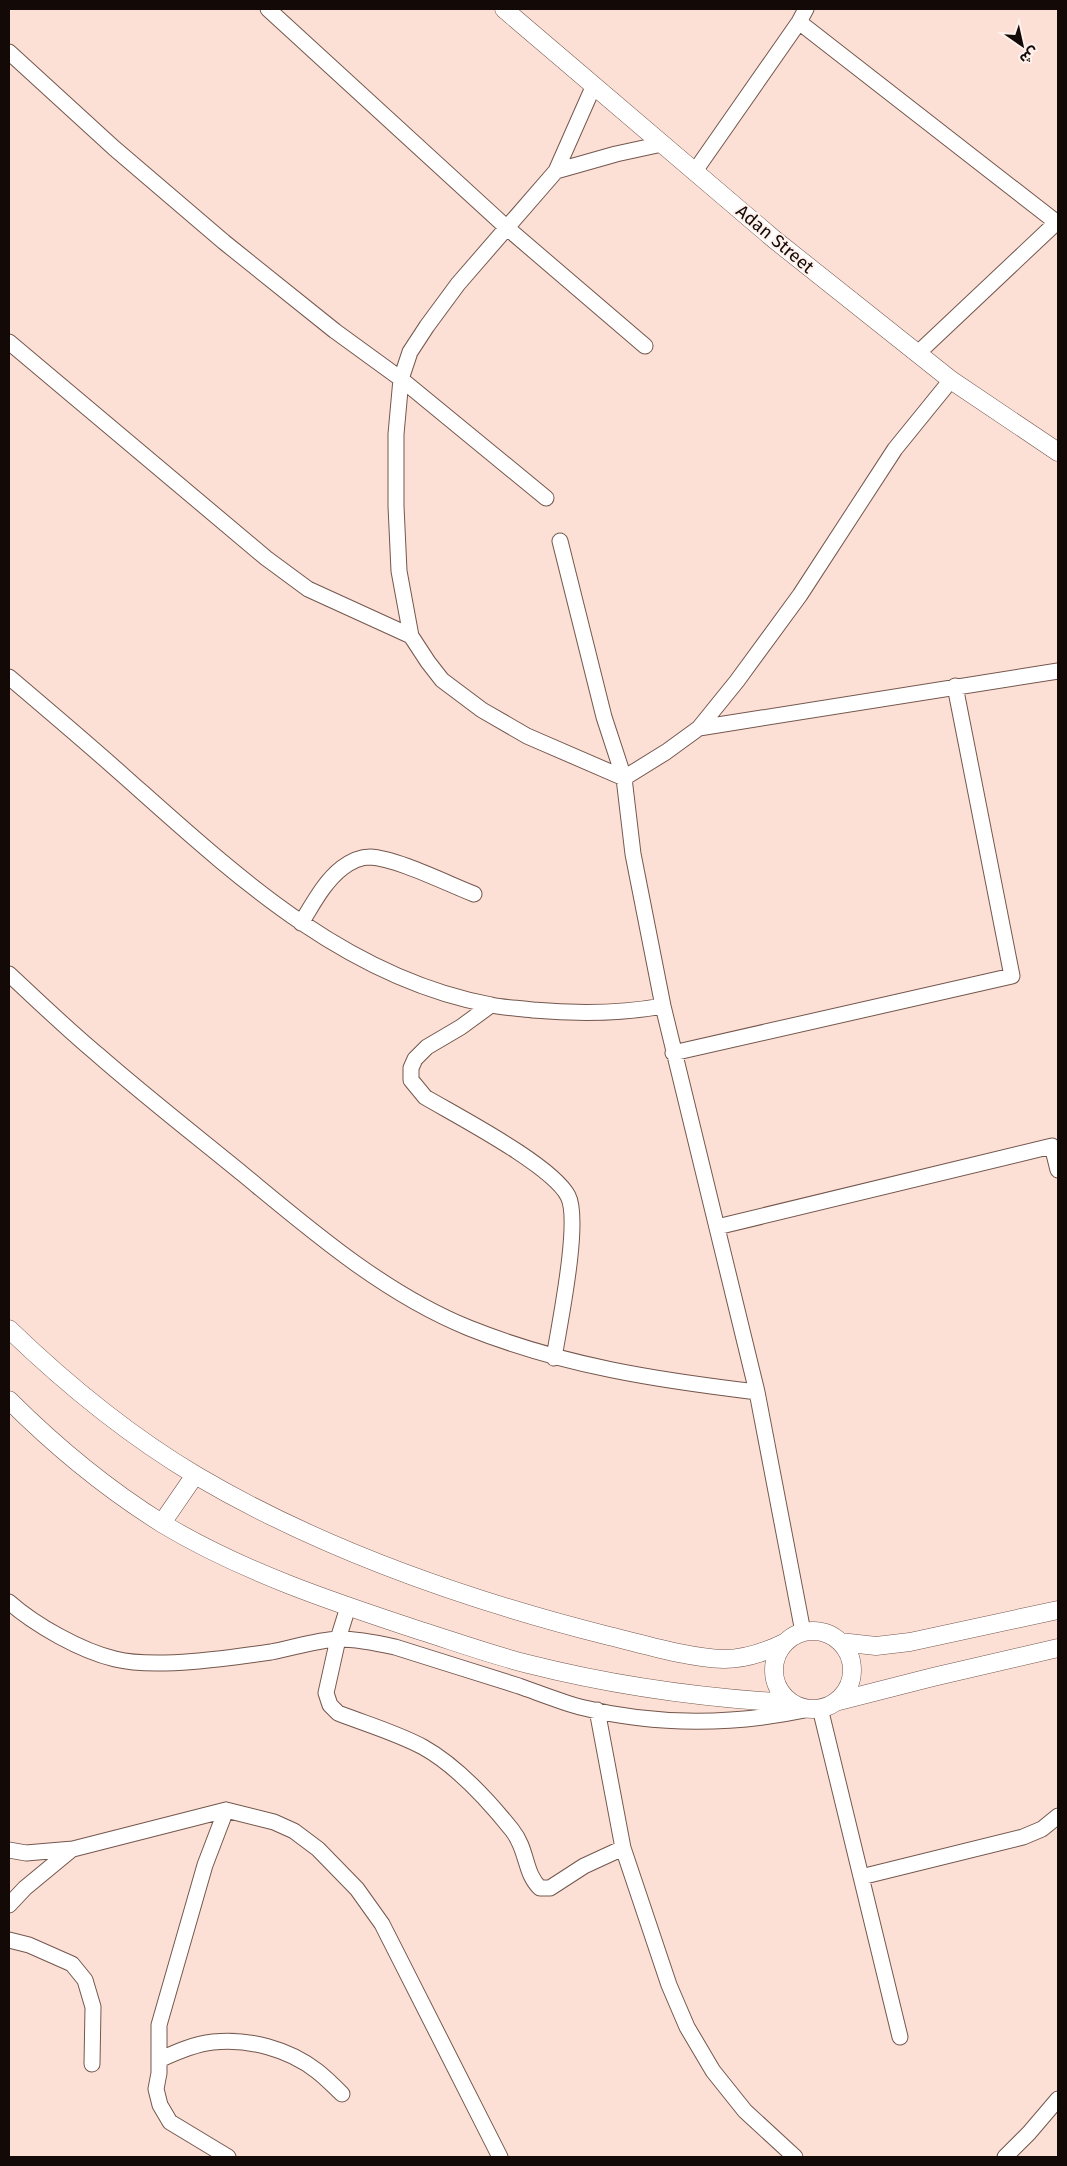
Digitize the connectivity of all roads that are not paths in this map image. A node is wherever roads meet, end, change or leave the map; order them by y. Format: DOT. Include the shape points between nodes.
graph roads {
  1 [pos="268,9"];
  2 [pos="504,9"];
  3 [pos="803,15"];
  4 [pos="9,52"];
  5 [pos="594,86"];
  6 [pos="662,144"];
  7 [pos="694,170"];
  8 [pos="556,171"];
  9 [pos="1057,222"];
  10 [pos="506,228"];
  11 [pos="9,342"];
  12 [pos="645,346"];
  13 [pos="917,354"];
  14 [pos="401,379"];
  15 [pos="951,380"];
  16 [pos="1058,452"];
  17 [pos="546,498"];
  18 [pos="560,541"];
  19 [pos="411,636"];
  20 [pos="1058,671"];
  21 [pos="9,677"];
  22 [pos="955,686"];
  23 [pos="699,728"];
  24 [pos="624,778"];
  25 [pos="474,894"];
  26 [pos="301,923"];
  27 [pos="9,974"];
  28 [pos="491,1005"];
  29 [pos="663,1006"];
  30 [pos="673,1052"];
  31 [pos="1058,1170"];
  32 [pos="717,1227"];
  33 [pos="9,1329"];
  34 [pos="554,1358"];
  35 [pos="757,1392"];
  36 [pos="9,1400"];
  37 [pos="195,1475"];
  38 [pos="162,1523"];
  39 [pos="9,1602"];
  40 [pos="348,1607"];
  41 [pos="1058,1610"];
  42 [pos="803,1632"];
  43 [pos="338,1639"];
  44 [pos="786,1642"];
  45 [pos="840,1642"];
  46 [pos="1058,1648"];
  47 [pos="792,1703"];
  48 [pos="822,1706"];
  49 [pos="597,1710"];
  50 [pos="226,1810"];
  51 [pos="1058,1816"];
  52 [pos="623,1848"];
  53 [pos="73,1849"];
  54 [pos="9,1850"];
  55 [pos="861,1877"];
  56 [pos="9,1904"];
  57 [pos="9,1940"];
  58 [pos="900,2037"];
  59 [pos="159,2060"];
  60 [pos="92,2064"];
  61 [pos="342,2094"];
  62 [pos="1058,2099"];
  63 [pos="226,2157"];
  64 [pos="500,2157"];
  65 [pos="795,2157"];
  66 [pos="1005,2157"];
  1 -- 10 [label="street"];
  2 -- 5 [label="street, Adan Street"];
  3 -- 7 [label="street"];
  3 -- 9 [label="street"];
  4 -- 14 [label="street" via="224,242"];
  5 -- 6 [label="street, Adan Street"];
  5 -- 8 [label="street"];
  6 -- 7 [label="street, Adan Street"];
  6 -- 8 [label="street"];
  7 -- 13 [label="street, Adan Street"];
  8 -- 10 [label="street"];
  9 -- 13 [label="street"];
  10 -- 12 [label="street"];
  10 -- 14 [label="street" via="427,326 410,352"];
  11 -- 19 [label="street" via="280,569 308,589"];
  13 -- 15 [label="street, Adan Street"];
  14 -- 17 [label="street"];
  14 -- 19 [label="street" via="396,434 396,506 399,571"];
  15 -- 16 [label="street, Adan Street"];
  15 -- 23 [label="street" via="895,449 800,595"];
  18 -- 24 [label="street" via="604,717"];
  19 -- 24 [label="street" via="442,680 482,710 527,736"];
  20 -- 22 [label="street"];
  21 -- 26 [label="street" via="221,862"];
  22 -- 23 [label="street"];
  22 -- 30 [label="street" via="1012,976"];
  23 -- 24 [label="street"];
  24 -- 29 [label="street" via="633,854"];
  25 -- 26 [label="street" via="394,862 370,857 355,860 342,868 326,885"];
  26 -- 28 [label="street" via="362,961 426,988"];
  27 -- 34 [label="street" via="96,1054 296,1218 377,1279 468,1327"];
  28 -- 29 [label="street" via="585,1014"];
  28 -- 34 [label="street" via="415,1058 411,1080 425,1097 548,1173 569,1196 571,1247"];
  29 -- 30 [label="street"];
  30 -- 32 [label="street"];
  31 -- 32 [label="street" via="1052,1146"];
  32 -- 35 [label="street"];
  33 -- 37 [label="street" via="90,1402"];
  34 -- 35 [label="street" via="673,1382"];
  35 -- 42 [label="street"];
  36 -- 38 [label="street" via="71,1457"];
  37 -- 38 [label="street"];
  37 -- 44 [label="street" via="276,1518 337,1545 461,1593 544,1618 711,1658 753,1655"];
  38 -- 40 [label="street" via="288,1585"];
  39 -- 43 [label="street" via="25,1616 72,1643 116,1660 154,1663 218,1659"];
  40 -- 43 [label="street"];
  40 -- 47 [label="street" via="483,1651 568,1674 684,1694"];
  41 -- 45 [label="street" via="901,1644 876,1646"];
  42 -- 44 [label="street"];
  42 -- 45 [label="street" via="823,1632"];
  43 -- 49 [label="street" via="395,1648"];
  43 -- 52 [label="street" via="326,1693 330,1705 338,1713 422,1746 442,1759 513,1831 522,1845 530,1875 540,1888 550,1888 584,1866"];
  44 -- 47 [label="street" via="775,1659 774,1679"];
  45 -- 48 [label="street" via="850,1659 851,1678 842,1696"];
  46 -- 48 [label="street"];
  47 -- 48 [label="street"];
  48 -- 49 [label="street" via="750,1719 696,1721 658,1720"];
  48 -- 55 [label="street"];
  49 -- 52 [label="street"];
  50 -- 53 [label="street"];
  50 -- 59 [label="street" via="205,1865 159,2025"];
  50 -- 64 [label="street" via="267,1820 294,1831 318,1849 357,1889 382,1924"];
  51 -- 55 [label="street" via="1042,1829 1023,1837"];
  52 -- 65 [label="street" via="669,1985 687,2028 745,2112"];
  53 -- 54 [label="street" via="26,1853"];
  53 -- 56 [label="street"];
  55 -- 58 [label="street"];
  57 -- 60 [label="street" via="72,1964 85,1980 93,2007"];
  59 -- 61 [label="street" via="180,2050 213,2042 264,2044 316,2070"];
  59 -- 63 [label="street" via="156,2089 160,2105 170,2122"];
  62 -- 66 [label="street"];
}
